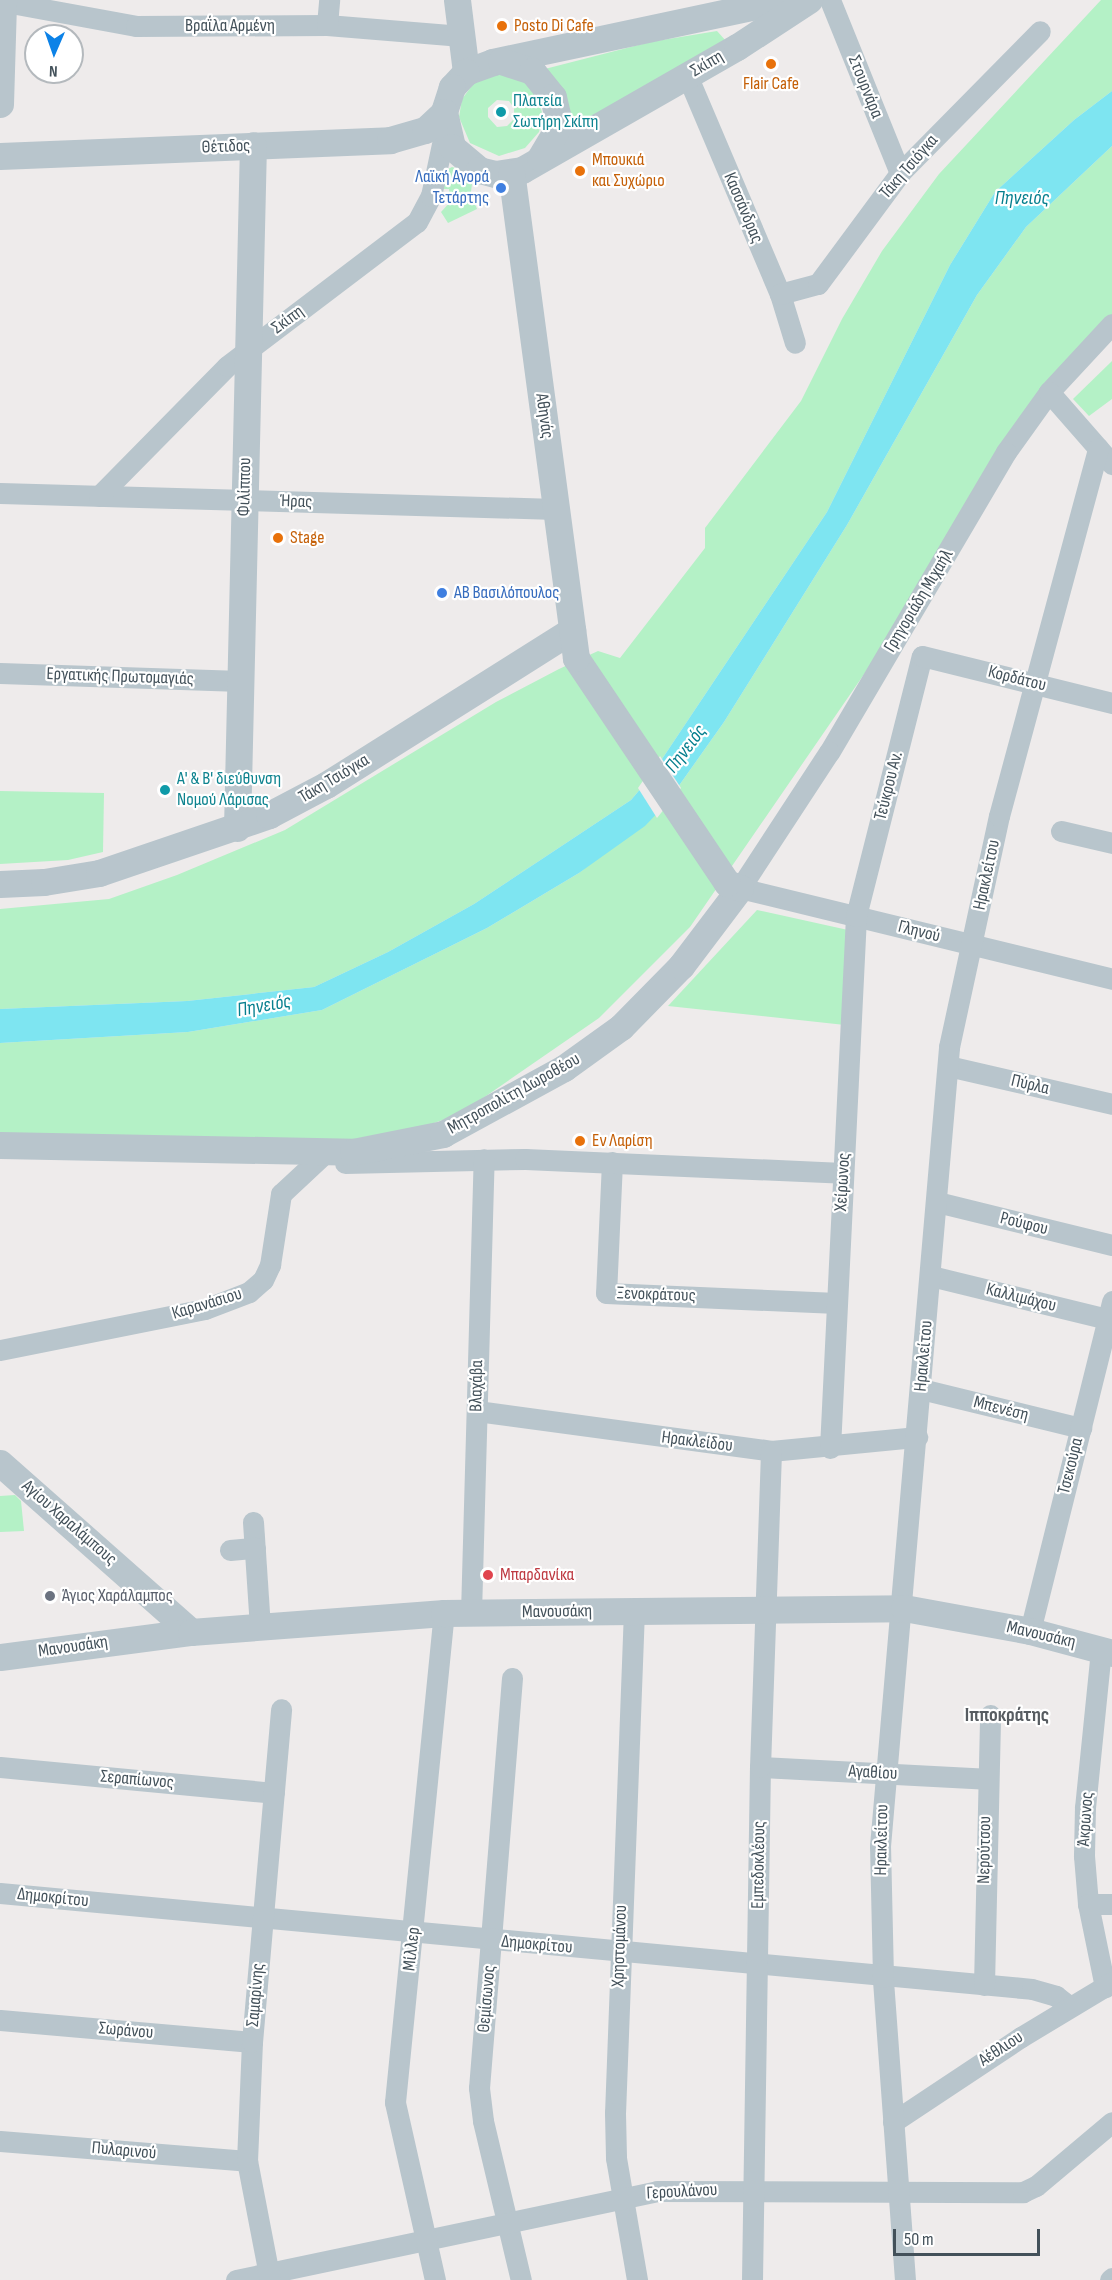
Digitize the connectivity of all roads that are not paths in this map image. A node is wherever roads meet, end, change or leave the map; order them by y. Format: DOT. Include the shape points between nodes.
graph roads {
  1 [pos="329,0"];
  2 [pos="457,0"];
  3 [pos="784,0"];
  4 [pos="809,0"];
  5 [pos="830,0"];
  6 [pos="2,1"];
  7 [pos="727,7"];
  8 [pos="327,25"];
  9 [pos="1040,31"];
  10 [pos="462,36"];
  11 [pos="501,61"];
  12 [pos="466,72"];
  13 [pos="687,75"];
  14 [pos="0,104"];
  15 [pos="445,121"];
  16 [pos="254,146"];
  17 [pos="0,156"];
  18 [pos="540,158"];
  19 [pos="511,173"];
  20 [pos="900,173"];
  21 [pos="780,294"];
  22 [pos="1110,328"];
  23 [pos="795,343"];
  24 [pos="249,349"];
  25 [pos="1049,392"];
  26 [pos="1105,456"];
  27 [pos="0,493"];
  28 [pos="99,496"];
  29 [pos="245,500"];
  30 [pos="556,509"];
  31 [pos="572,630"];
  32 [pos="922,656"];
  33 [pos="0,673"];
  34 [pos="241,681"];
  35 [pos="1035,684"];
  36 [pos="1112,703"];
  37 [pos="237,828"];
  38 [pos="1061,831"];
  39 [pos="1112,843"];
  40 [pos="0,884"];
  41 [pos="734,885"];
  42 [pos="856,916"];
  43 [pos="972,945"];
  44 [pos="1112,979"];
  45 [pos="948,1066"];
  46 [pos="1112,1104"];
  47 [pos="0,1145"];
  48 [pos="320,1157"];
  49 [pos="484,1159"];
  50 [pos="612,1162"];
  51 [pos="843,1173"];
  52 [pos="937,1202"];
  53 [pos="1112,1245"];
  54 [pos="931,1276"];
  55 [pos="837,1303"];
  56 [pos="1110,1314"];
  57 [pos="0,1350"];
  58 [pos="921,1389"];
  59 [pos="477,1411"];
  60 [pos="1081,1428"];
  61 [pos="917,1437"];
  62 [pos="830,1448"];
  63 [pos="771,1451"];
  64 [pos="0,1463"];
  65 [pos="253,1522"];
  66 [pos="255,1548"];
  67 [pos="230,1550"];
  68 [pos="904,1608"];
  69 [pos="764,1609"];
  70 [pos="634,1610"];
  71 [pos="444,1614"];
  72 [pos="471,1614"];
  73 [pos="260,1627"];
  74 [pos="1030,1631"];
  75 [pos="191,1632"];
  76 [pos="1106,1651"];
  77 [pos="0,1657"];
  78 [pos="512,1678"];
  79 [pos="281,1708"];
  80 [pos="990,1715"];
  81 [pos="0,1767"];
  82 [pos="760,1767"];
  83 [pos="884,1773"];
  84 [pos="986,1779"];
  85 [pos="274,1793"];
  86 [pos="0,1893"];
  87 [pos="1088,1904"];
  88 [pos="1112,1904"];
  89 [pos="264,1919"];
  90 [pos="414,1934"];
  91 [pos="492,1941"];
  92 [pos="620,1953"];
  93 [pos="757,1964"];
  94 [pos="883,1977"];
  95 [pos="984,1985"];
  96 [pos="1109,1985"];
  97 [pos="1070,2006"];
  98 [pos="0,2020"];
  99 [pos="252,2042"];
  100 [pos="1112,2121"];
  101 [pos="893,2122"];
  102 [pos="0,2141"];
  103 [pos="247,2161"];
  104 [pos="752,2189"];
  105 [pos="896,2192"];
  106 [pos="622,2197"];
  107 [pos="507,2222"];
  108 [pos="426,2240"];
  109 [pos="269,2276"];
  110 [pos="236,2280"];
  111 [pos="435,2280"];
  112 [pos="521,2280"];
  113 [pos="637,2280"];
  114 [pos="752,2280"];
  115 [pos="905,2280"];
  1 -- 8 [label="street"];
  2 -- 10 [label="street"];
  3 -- 7 [label="street"];
  4 -- 13 [label="street, Σκίπη"];
  5 -- 20 [label="street, Στουρνάρα"];
  6 -- 8 [label="street, Βραΐλα Αρμένη" via="136,26"];
  6 -- 14 [label="street"];
  7 -- 11 [label="street"];
  8 -- 10 [label="street, Βραΐλα Αρμένη"];
  9 -- 20 [label="street, Τάκη Τσιόγκα"];
  10 -- 12 [label="street"];
  11 -- 12 [label="street"];
  11 -- 18 [label="street" via="532,71 553,97 557,115 555,134"];
  12 -- 15 [label="street" via="452,87"];
  13 -- 18 [label="street, Σκίπη"];
  13 -- 21 [label="street, Κασσάνδρας"];
  15 -- 16 [label="street, Θέτιδος" via="390,140"];
  15 -- 19 [label="street" via="464,160 479,170"];
  15 -- 24 [label="street, Σκίπη" via="431,195 417,222"];
  16 -- 17 [label="street, Θέτιδος"];
  16 -- 24 [label="street, Φιλίππου"];
  18 -- 19 [label="street, Σκίπη"];
  19 -- 30 [label="street, Αθηνάς"];
  20 -- 21 [label="street, Τάκη Τσιόγκα" via="818,284"];
  21 -- 23 [label="street, Κασσάνδρας"];
  22 -- 25 [label="street, Γρηγοριάδη Μιχαήλ"];
  24 -- 28 [label="street, Σκίπη" via="227,366"];
  24 -- 29 [label="street, Φιλίππου"];
  25 -- 26 [label="street"];
  25 -- 41 [label="street, Γρηγοριάδη Μιχαήλ" via="1006,452 829,752"];
  26 -- 35 [label="street, Ηρακλείτου"];
  27 -- 28 [label="street, Ήρας"];
  28 -- 29 [label="street, Ήρας"];
  29 -- 30 [label="street, Ήρας"];
  29 -- 34 [label="street, Φιλίππου"];
  30 -- 31 [label="street, Αθηνάς"];
  31 -- 37 [label="street, Τάκη Τσιόγκα" via="326,786"];
  31 -- 41 [label="street, Αθηνάς" via="576,658"];
  32 -- 35 [label="street, Κορδάτου"];
  32 -- 42 [label="street, Τεύκρου Αν."];
  33 -- 34 [label="street, Εργατικής Πρωτομαγιάς"];
  34 -- 37 [label="street, Φιλίππου"];
  35 -- 36 [label="street, Κορδάτου"];
  35 -- 43 [label="street, Ηρακλείτου" via="999,816"];
  37 -- 40 [label="street, Τάκη Τσιόγκα" via="99,873"];
  38 -- 39 [label="street"];
  41 -- 42 [label="street, Γληνού"];
  41 -- 48 [label="street, Μητροπολίτη Δωροθέου" via="694,951 645,1005 612,1035 564,1068 443,1134 387,1148"];
  42 -- 43 [label="street, Γληνού"];
  42 -- 51 [label="street, Χείρωνος"];
  43 -- 44 [label="street, Γληνού"];
  43 -- 45 [label="street, Ηρακλείτου"];
  45 -- 46 [label="street, Πύρλα"];
  45 -- 52 [label="street, Ηρακλείτου"];
  47 -- 48 [label="street, Μητροπολίτη Δωροθέου"];
  48 -- 49 [label="street, Μητροπολίτη Δωροθέου"];
  48 -- 57 [label="street, Καρανάσιου" via="281,1194 270,1265 263,1280 249,1292 205,1308"];
  49 -- 50 [label="street, Μητροπολίτη Δωροθέου"];
  49 -- 59 [label="street, Βλαχάβα"];
  50 -- 51 [label="street, Μητροπολίτη Δωροθέου"];
  50 -- 55 [label="street, Ξενοκράτους" via="606,1293"];
  51 -- 55 [label="street, Χείρωνος"];
  52 -- 53 [label="street, Ρούφου"];
  52 -- 54 [label="street, Ηρακλείτου"];
  54 -- 56 [label="street, Καλλιμάχου"];
  54 -- 58 [label="street, Ηρακλείτου"];
  55 -- 62 [label="street, Χείρωνος"];
  56 -- 60 [label="street, Τσεκούρα"];
  58 -- 60 [label="street, Μπενέση"];
  58 -- 61 [label="street, Ηρακλείτου"];
  59 -- 63 [label="street, Ηρακλείδου"];
  59 -- 72 [label="street, Βλαχάβα"];
  60 -- 74 [label="street, Τσεκούρα"];
  61 -- 62 [label="street, Ηρακλείδου"];
  61 -- 68 [label="street, Ηρακλείτου"];
  62 -- 63 [label="street, Ηρακλείδου"];
  63 -- 69 [label="street, Εμπεδοκλέους"];
  64 -- 75 [label="street, Αγίου Χαραλάμπους"];
  65 -- 66 [label="street"];
  66 -- 67 [label="street"];
  66 -- 73 [label="street"];
  68 -- 69 [label="street, Μανουσάκη"];
  68 -- 74 [label="street, Μανουσάκη"];
  68 -- 83 [label="street, Ηρακλείτου"];
  69 -- 70 [label="street, Μανουσάκη"];
  69 -- 82 [label="street, Εμπεδοκλέους"];
  70 -- 72 [label="street, Μανουσάκη"];
  70 -- 92 [label="street, Χρηστομάνου"];
  71 -- 72 [label="street, Μανουσάκη"];
  71 -- 73 [label="street, Μανουσάκη"];
  71 -- 90 [label="street, Μίλλερ"];
  73 -- 75 [label="street, Μανουσάκη"];
  74 -- 76 [label="street, Μανουσάκη"];
  75 -- 77 [label="street, Μανουσάκη"];
  76 -- 87 [label="street, Άκρωνος" via="1085,1807"];
  78 -- 91 [label="street, Θεμίσωνος"];
  79 -- 85 [label="street, Σαμαρίνης"];
  80 -- 84 [label="street, Νερούτσου"];
  81 -- 85 [label="street, Σεραπίωνος"];
  82 -- 83 [label="street, Αγαθίου"];
  82 -- 93 [label="street, Εμπεδοκλέους"];
  83 -- 84 [label="street, Αγαθίου"];
  83 -- 94 [label="street, Ηρακλείτου" via="880,1846"];
  84 -- 95 [label="street, Νερούτσου"];
  85 -- 89 [label="street, Σαμαρίνης"];
  86 -- 89 [label="street, Δημοκρίτου"];
  87 -- 88 [label="street"];
  87 -- 96 [label="street, Άκρωνος"];
  89 -- 90 [label="street, Δημοκρίτου"];
  89 -- 99 [label="street, Σαμαρίνης"];
  90 -- 91 [label="street, Δημοκρίτου"];
  90 -- 108 [label="street, Μίλλερ" via="395,2102"];
  91 -- 92 [label="street, Δημοκρίτου"];
  91 -- 107 [label="street, Θεμίσωνος" via="480,2107"];
  92 -- 93 [label="street, Δημοκρίτου"];
  92 -- 106 [label="street, Χρηστομάνου" via="615,2113"];
  93 -- 94 [label="street, Δημοκρίτου"];
  93 -- 104 [label="street, Εμπεδοκλέους"];
  94 -- 95 [label="street, Δημοκρίτου"];
  94 -- 101 [label="street, Ηρακλείτου"];
  95 -- 97 [label="street, Δημοκρίτου" via="1041,1990"];
  96 -- 97 [label="street, Αέθλιου"];
  97 -- 101 [label="street, Αέθλιου"];
  98 -- 99 [label="street, Σωράνου"];
  99 -- 103 [label="street, Σαμαρίνης"];
  100 -- 105 [label="street, Γερουλάνου" via="1036,2186 1023,2192"];
  101 -- 105 [label="street, Ηρακλείτου"];
  102 -- 103 [label="street, Πυλαρινού"];
  103 -- 109 [label="street, Σαμαρίνης"];
  104 -- 105 [label="street, Γερουλάνου"];
  104 -- 106 [label="street, Γερουλάνου" via="657,2191"];
  104 -- 114 [label="street, Εμπεδοκλέους"];
  105 -- 115 [label="street, Ηρακλείτου"];
  106 -- 107 [label="street, Γερουλάνου"];
  106 -- 113 [label="street, Χρηστομάνου"];
  107 -- 108 [label="street, Γερουλάνου"];
  107 -- 112 [label="street, Θεμίσωνος"];
  108 -- 109 [label="street, Γερουλάνου"];
  108 -- 111 [label="street, Μίλλερ"];
  109 -- 110 [label="street, Γερουλάνου"];
}
